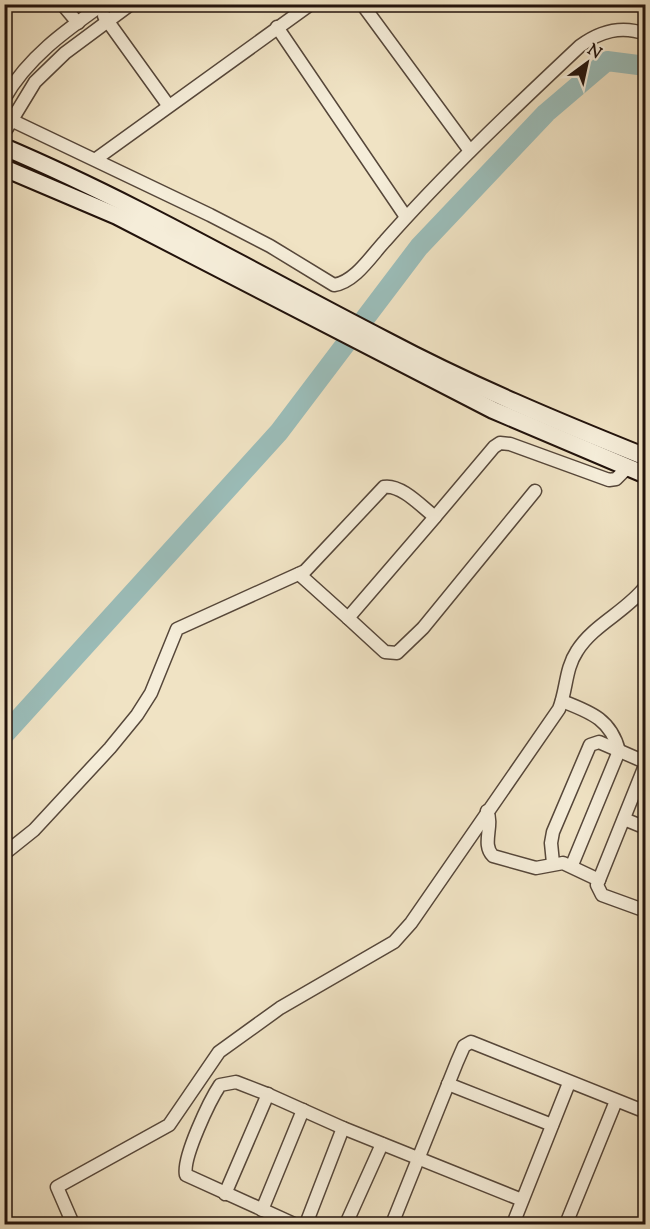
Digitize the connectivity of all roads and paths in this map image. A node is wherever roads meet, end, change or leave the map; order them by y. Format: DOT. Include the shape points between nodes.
graph roads {
  1 [pos="62,4"];
  2 [pos="130,4"];
  3 [pos="311,4"];
  4 [pos="362,4"];
  5 [pos="100,6"];
  6 [pos="107,21"];
  7 [pos="78,23"];
  8 [pos="277,27"];
  9 [pos="645,34"];
  10 [pos="4,99"];
  11 [pos="168,105"];
  12 [pos="11,120"];
  13 [pos="4,133"];
  14 [pos="4,147"];
  15 [pos="470,151"];
  16 [pos="96,159"];
  17 [pos="4,168"];
  18 [pos="406,217"];
  19 [pos="318,313"];
  20 [pos="380,345"];
  21 [pos="645,457"];
  22 [pos="628,467"];
  23 [pos="645,475"];
  24 [pos="535,491"];
  25 [pos="435,518"];
  26 [pos="299,574"];
  27 [pos="645,586"];
  28 [pos="348,618"];
  29 [pos="562,701"];
  30 [pos="618,751"];
  31 [pos="645,763"];
  32 [pos="487,811"];
  33 [pos="624,819"];
  34 [pos="645,828"];
  35 [pos="4,854"];
  36 [pos="553,863"];
  37 [pos="572,865"];
  38 [pos="599,880"];
  39 [pos="645,911"];
  40 [pos="569,1083"];
  41 [pos="448,1084"];
  42 [pos="268,1094"];
  43 [pos="616,1101"];
  44 [pos="303,1110"];
  45 [pos="645,1112"];
  46 [pos="552,1125"];
  47 [pos="343,1128"];
  48 [pos="382,1144"];
  49 [pos="420,1159"];
  50 [pos="225,1194"];
  51 [pos="522,1200"];
  52 [pos="262,1210"];
  53 [pos="73,1224"];
  54 [pos="294,1224"];
  55 [pos="306,1224"];
  56 [pos="346,1224"];
  57 [pos="392,1224"];
  58 [pos="513,1224"];
  59 [pos="567,1224"];
  1 -- 7 [label="street"];
  2 -- 6 [label="street"];
  3 -- 8 [label="street"];
  4 -- 15 [label="street"];
  5 -- 6 [label="street"];
  5 -- 7 [label="street"];
  6 -- 11 [label="street"];
  6 -- 12 [label="street" via="35,81"];
  7 -- 10 [label="street" via="24,68"];
  8 -- 11 [label="street"];
  8 -- 18 [label="street"];
  9 -- 15 [label="street" via="612,30 597,34"];
  11 -- 16 [label="street"];
  12 -- 13 [label="street"];
  12 -- 16 [label="street"];
  14 -- 19 [label="main road" via="131,204"];
  15 -- 18 [label="street"];
  16 -- 18 [label="street" via="270,246 334,285 342,284 361,268"];
  17 -- 19 [label="main road" via="117,216"];
  19 -- 20 [label="main road"];
  20 -- 21 [label="main road"];
  20 -- 22 [label="main road" via="493,410"];
  22 -- 23 [label="main road"];
  22 -- 25 [label="street" via="616,479 609,480 500,443"];
  24 -- 28 [label="street" via="430,619 397,653 386,652"];
  25 -- 26 [label="street" via="400,490 384,486 319,559"];
  25 -- 28 [label="street"];
  26 -- 28 [label="street"];
  26 -- 35 [label="street" via="177,629 151,693 137,715 34,830"];
  27 -- 29 [label="street" via="624,609 591,633 577,651 567,671"];
  29 -- 30 [label="street" via="601,718 615,738"];
  29 -- 32 [label="street"];
  30 -- 31 [label="street"];
  30 -- 36 [label="street" via="599,742 590,744 553,832"];
  30 -- 37 [label="street"];
  31 -- 33 [label="street"];
  32 -- 36 [label="street" via="487,845 493,856 529,867"];
  32 -- 53 [label="street" via="394,942 280,1008 227,1046 201,1075 169,1125 57,1187"];
  33 -- 34 [label="street"];
  33 -- 38 [label="street"];
  36 -- 37 [label="street"];
  37 -- 38 [label="street"];
  38 -- 39 [label="street" via="598,891 602,895"];
  40 -- 41 [label="street" via="471,1042 464,1046"];
  40 -- 43 [label="street"];
  40 -- 46 [label="street"];
  41 -- 46 [label="street"];
  41 -- 49 [label="street"];
  42 -- 44 [label="street"];
  42 -- 50 [label="street"];
  42 -- 50 [label="street" via="230,1082 220,1085 210,1103 185,1171 188,1178"];
  43 -- 45 [label="street"];
  43 -- 59 [label="street"];
  44 -- 47 [label="street"];
  44 -- 52 [label="street"];
  46 -- 51 [label="street"];
  47 -- 48 [label="street"];
  47 -- 55 [label="street"];
  48 -- 49 [label="street"];
  48 -- 56 [label="street"];
  49 -- 51 [label="street"];
  49 -- 57 [label="street"];
  50 -- 52 [label="street"];
  51 -- 58 [label="street"];
  52 -- 54 [label="street"];
}
